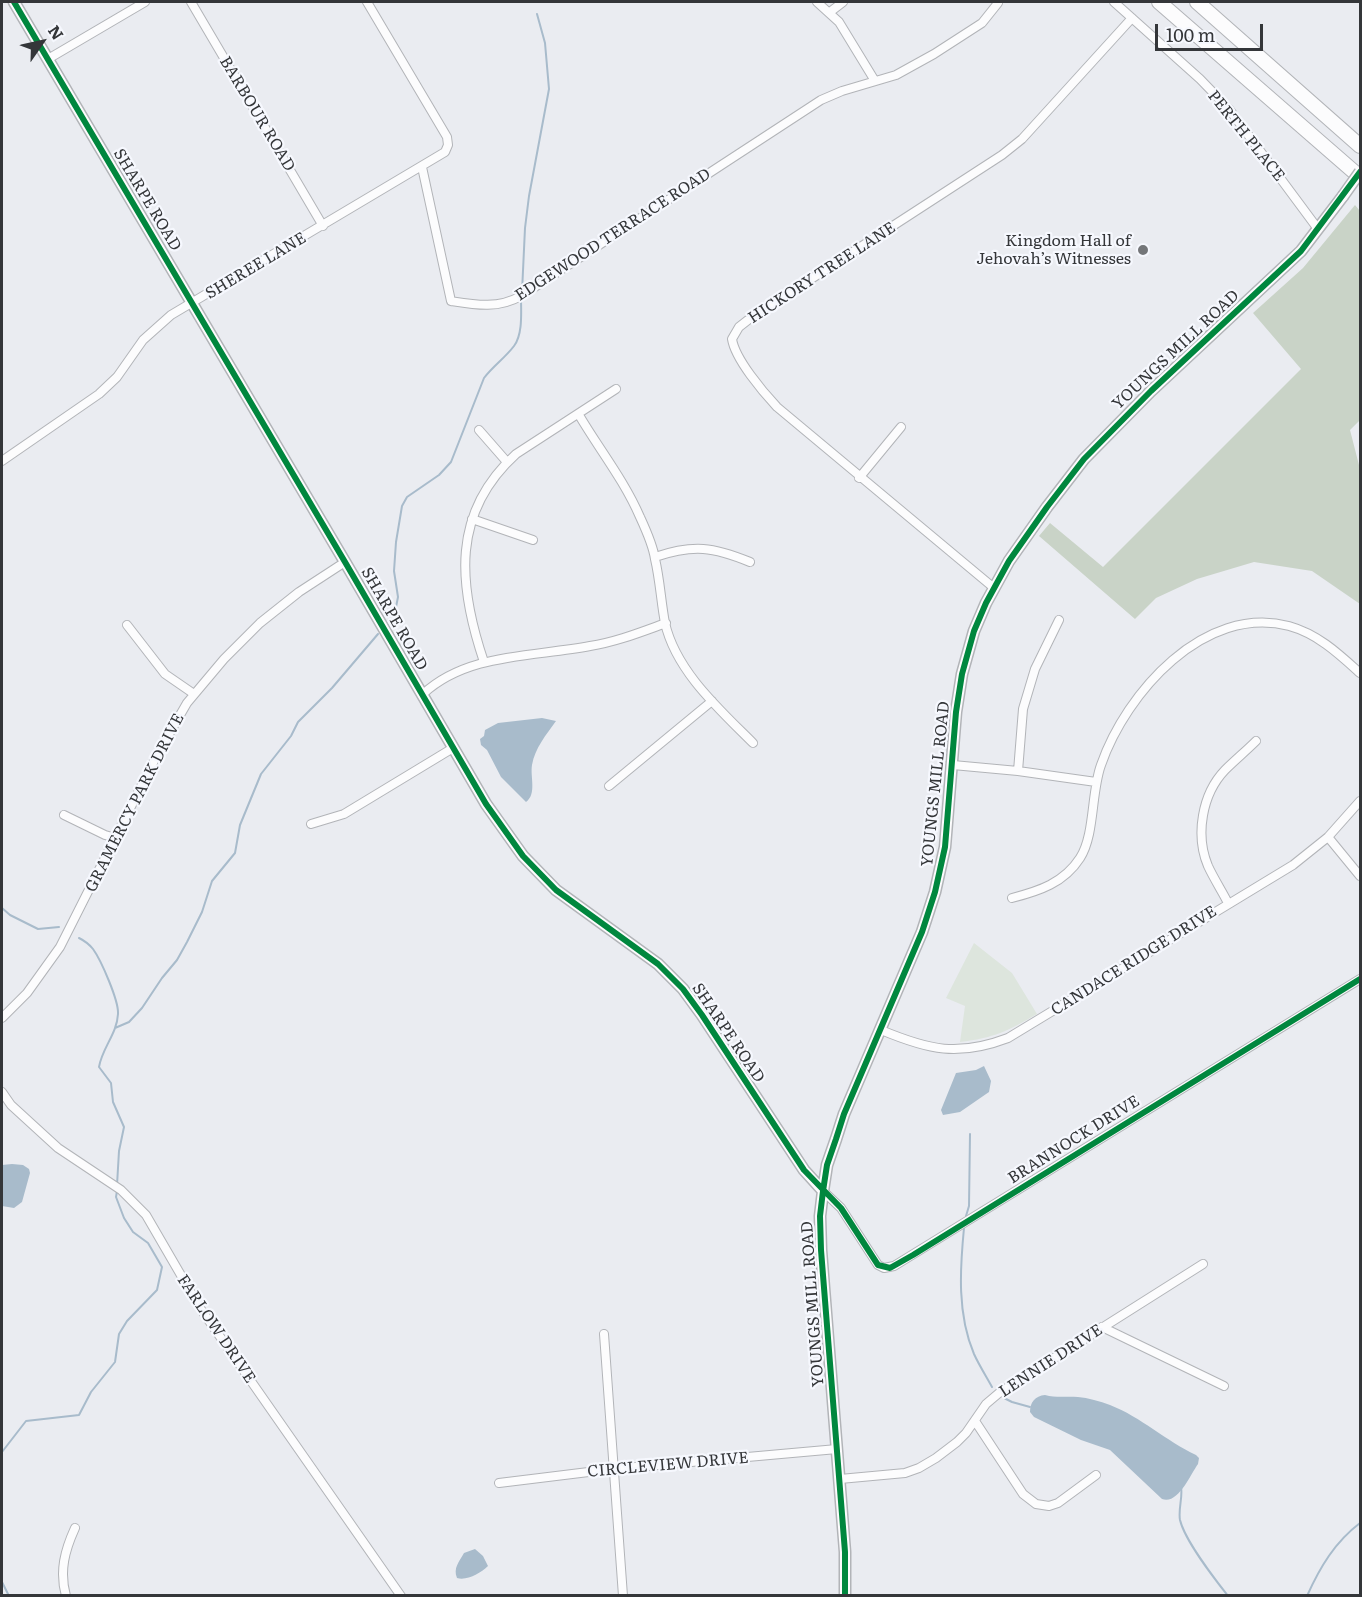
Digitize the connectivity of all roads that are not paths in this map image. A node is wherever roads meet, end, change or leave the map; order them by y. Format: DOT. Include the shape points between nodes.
graph roads {
  1 [pos="14,2"];
  2 [pos="145,2"];
  3 [pos="191,2"];
  4 [pos="367,2"];
  5 [pos="817,2"];
  6 [pos="843,2"];
  7 [pos="1114,2"];
  8 [pos="1159,2"];
  9 [pos="1197,2"];
  10 [pos="998,3"];
  11 [pos="830,12"];
  12 [pos="1132,18"];
  13 [pos="48,58"];
  14 [pos="875,81"];
  15 [pos="1360,146"];
  16 [pos="422,167"];
  17 [pos="1360,172"];
  18 [pos="1360,177"];
  19 [pos="323,226"];
  20 [pos="1318,229"];
  21 [pos="192,303"];
  22 [pos="616,389"];
  23 [pos="579,415"];
  24 [pos="901,427"];
  25 [pos="479,430"];
  26 [pos="2,460"];
  27 [pos="507,462"];
  28 [pos="859,478"];
  29 [pos="472,519"];
  30 [pos="533,540"];
  31 [pos="655,557"];
  32 [pos="345,561"];
  33 [pos="750,562"];
  34 [pos="994,588"];
  35 [pos="1059,620"];
  36 [pos="666,623"];
  37 [pos="127,626"];
  38 [pos="484,662"];
  39 [pos="1360,673"];
  40 [pos="194,694"];
  41 [pos="423,694"];
  42 [pos="712,701"];
  43 [pos="1256,741"];
  44 [pos="753,743"];
  45 [pos="453,748"];
  46 [pos="953,765"];
  47 [pos="1018,771"];
  48 [pos="1096,782"];
  49 [pos="609,786"];
  50 [pos="1360,801"];
  51 [pos="64,815"];
  52 [pos="311,824"];
  53 [pos="1328,837"];
  54 [pos="116,838"];
  55 [pos="1360,876"];
  56 [pos="1012,898"];
  57 [pos="1228,903"];
  58 [pos="1360,979"];
  59 [pos="4,1013"];
  60 [pos="881,1029"];
  61 [pos="2,1092"];
  62 [pos="823,1191"];
  63 [pos="1203,1264"];
  64 [pos="1102,1328"];
  65 [pos="604,1334"];
  66 [pos="1224,1386"];
  67 [pos="975,1421"];
  68 [pos="837,1449"];
  69 [pos="613,1469"];
  70 [pos="1096,1475"];
  71 [pos="840,1479"];
  72 [pos="499,1483"];
  73 [pos="75,1528"];
  74 [pos="66,1596"];
  75 [pos="401,1596"];
  76 [pos="623,1596"];
  77 [pos="845,1596"];
  1 -- 13 [label="street, SHARPE ROAD"];
  2 -- 13 [label="street"];
  3 -- 19 [label="street, BARBOUR ROAD"];
  4 -- 16 [label="street, SHEREE LANE" via="447,137 448,145 442,154"];
  5 -- 11 [label="street"];
  6 -- 11 [label="street"];
  7 -- 12 [label="street, PERTH PLACE"];
  8 -- 18 [label="highway"];
  9 -- 15 [label="highway"];
  10 -- 14 [label="street" via="982,23 934,54 896,75"];
  11 -- 14 [label="street"];
  12 -- 20 [label="street, PERTH PLACE" via="1229,110"];
  12 -- 28 [label="street, HICKORY TREE LANE" via="1022,139 1002,155 748,320 735,333 735,349 769,399"];
  13 -- 21 [label="street, SHARPE ROAD"];
  14 -- 16 [label="street, EDGEWOOD TERRACE ROAD" via="821,100 519,297 497,304 481,306 451,301"];
  16 -- 19 [label="street, SHEREE LANE"];
  17 -- 20 [label="street, YOUNGS MILL ROAD, bridge"];
  19 -- 21 [label="street, SHEREE LANE"];
  20 -- 34 [label="street, YOUNGS MILL ROAD" via="1289,262 1092,450 1047,507"];
  21 -- 26 [label="street, SHEREE LANE" via="157,326 99,394"];
  21 -- 32 [label="street, SHARPE ROAD"];
  22 -- 23 [label="street"];
  23 -- 27 [label="street"];
  23 -- 31 [label="street" via="631,499"];
  24 -- 28 [label="street"];
  25 -- 27 [label="street"];
  27 -- 29 [label="street"];
  28 -- 34 [label="street, HICKORY TREE LANE"];
  29 -- 30 [label="street"];
  29 -- 38 [label="street" via="464,578"];
  31 -- 33 [label="street" via="697,548 723,551"];
  31 -- 36 [label="street"];
  32 -- 40 [label="street, GRAMERCY PARK DRIVE" via="260,623"];
  32 -- 41 [label="street, SHARPE ROAD"];
  34 -- 46 [label="street, YOUNGS MILL ROAD" via="975,630 962,674"];
  35 -- 47 [label="street" via="1035,669 1023,709"];
  36 -- 38 [label="street" via="605,644"];
  36 -- 42 [label="street" via="688,671"];
  37 -- 40 [label="street" via="165,674"];
  38 -- 41 [label="street" via="450,675"];
  39 -- 48 [label="street" via="1323,641 1289,626 1259,623 1225,628 1173,660 1144,689 1119,725"];
  40 -- 54 [label="street, GRAMERCY PARK DRIVE" via="157,755"];
  41 -- 45 [label="street, SHARPE ROAD"];
  42 -- 44 [label="street"];
  42 -- 49 [label="street"];
  43 -- 57 [label="street" via="1216,781 1202,819 1207,864"];
  45 -- 52 [label="street" via="344,814"];
  45 -- 62 [label="street, SHARPE ROAD" via="508,838 539,874 581,910 658,964 683,989 804,1170"];
  46 -- 47 [label="street"];
  46 -- 60 [label="street, YOUNGS MILL ROAD" via="936,892"];
  47 -- 48 [label="street"];
  48 -- 56 [label="street" via="1088,841 1081,856 1056,882"];
  50 -- 53 [label="street, CANDACE RIDGE DRIVE"];
  51 -- 54 [label="street"];
  53 -- 55 [label="street"];
  53 -- 57 [label="street, CANDACE RIDGE DRIVE" via="1293,865"];
  54 -- 59 [label="street, GRAMERCY PARK DRIVE" via="60,948 38,979"];
  57 -- 60 [label="street, CANDACE RIDGE DRIVE" via="1008,1038 948,1050 928,1048"];
  58 -- 62 [label="street, BRANNOCK DRIVE" via="894,1266 878,1265 841,1208"];
  60 -- 62 [label="street, YOUNGS MILL ROAD" via="844,1114"];
  61 -- 75 [label="street, FARLOW DRIVE" via="58,1149 121,1190 146,1215 200,1308"];
  62 -- 68 [label="street, YOUNGS MILL ROAD" via="820,1250"];
  63 -- 64 [label="street, LENNIE DRIVE"];
  64 -- 66 [label="street"];
  64 -- 67 [label="street, LENNIE DRIVE" via="999,1393"];
  65 -- 69 [label="street"];
  67 -- 70 [label="street" via="1023,1494 1036,1504 1058,1503"];
  67 -- 71 [label="street, LENNIE DRIVE" via="957,1442 919,1468 905,1473"];
  68 -- 69 [label="street, CIRCLEVIEW DRIVE"];
  68 -- 71 [label="street, YOUNGS MILL ROAD"];
  69 -- 72 [label="street, CIRCLEVIEW DRIVE"];
  69 -- 76 [label="street"];
  71 -- 77 [label="street, YOUNGS MILL ROAD"];
  73 -- 74 [label="street" via="65,1549"];
}
